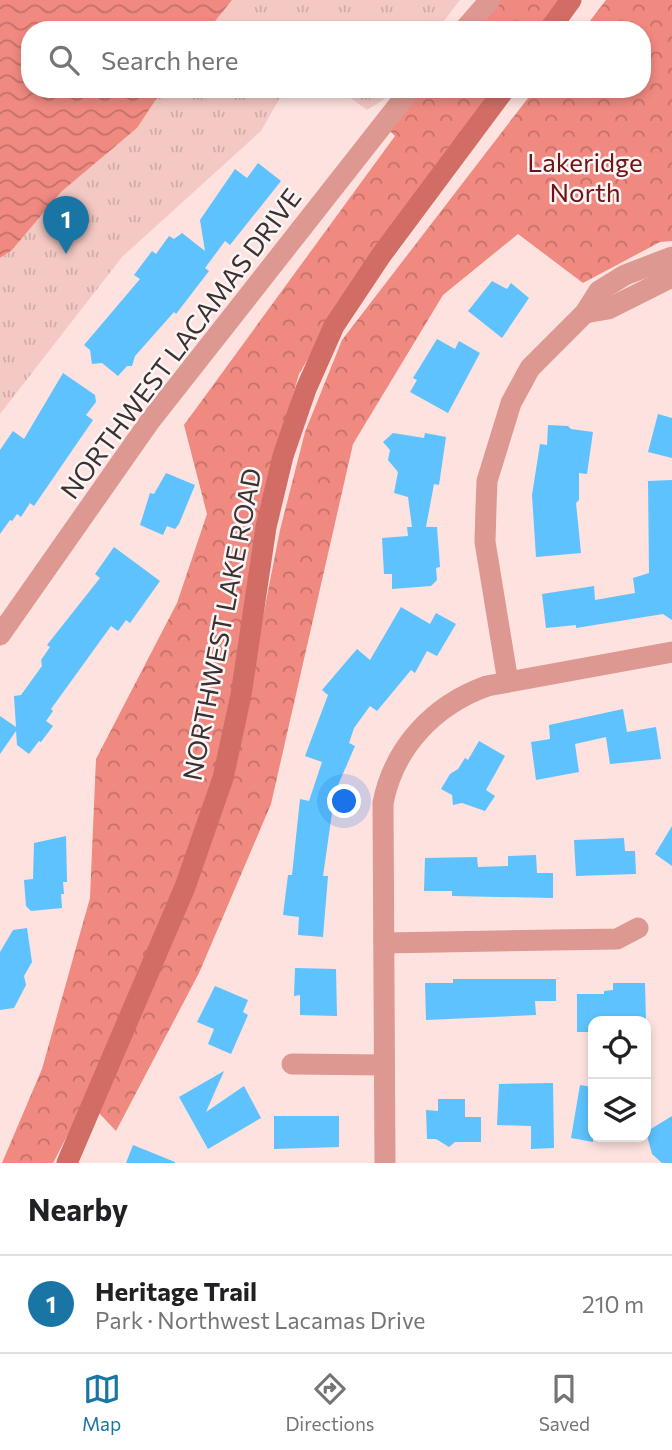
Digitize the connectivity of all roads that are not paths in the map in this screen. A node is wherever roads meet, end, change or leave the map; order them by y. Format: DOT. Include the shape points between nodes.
graph roads {
  1 [pos="490,0"];
  2 [pos="571,0"];
  3 [pos="472,21"];
  4 [pos="556,21"];
  5 [pos="404,98"];
  6 [pos="498,98"];
  7 [pos="672,257"];
  8 [pos="672,277"];
  9 [pos="585,313"];
  10 [pos="0,635"];
  11 [pos="672,652"];
  12 [pos="508,682"];
  13 [pos="638,928"];
  14 [pos="384,943"];
  15 [pos="292,1064"];
  16 [pos="383,1065"];
  17 [pos="67,1163"];
  18 [pos="385,1163"];
  1 -- 3 [label="street"];
  2 -- 4 [label="main road"];
  5 -- 10 [label="street, NORTHWEST LACAMAS DRIVE" via="150,421"];
  6 -- 17 [label="main road, NORTHWEST LAKE ROAD" via="341,316 306,389 265,527 241,695 223,778 185,887"];
  7 -- 9 [label="street" via="625,275 599,291"];
  8 -- 9 [label="street" via="608,309"];
  9 -- 12 [label="street" via="530,368 507,414 487,481 485,542"];
  11 -- 12 [label="street"];
  12 -- 14 [label="street" via="463,695 437,713 411,739 390,776 383,803"];
  13 -- 14 [label="street" via="617,939"];
  14 -- 16 [label="street"];
  15 -- 16 [label="street"];
  16 -- 18 [label="street"];
}
